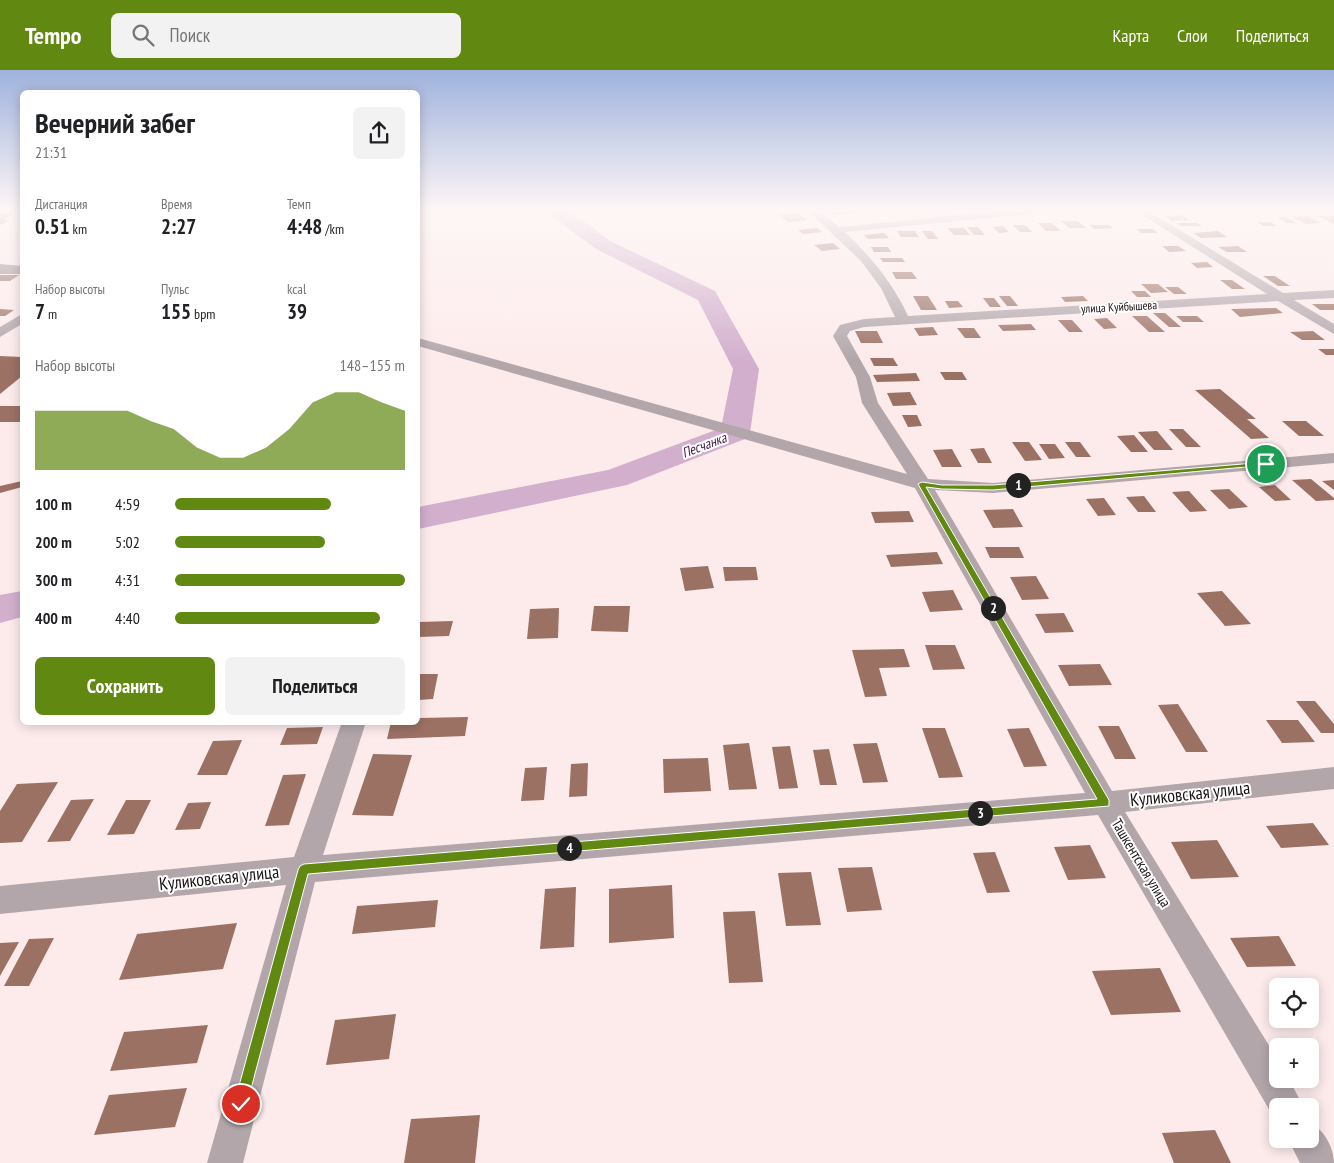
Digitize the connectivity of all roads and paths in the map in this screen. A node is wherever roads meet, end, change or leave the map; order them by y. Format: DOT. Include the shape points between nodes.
graph roads {
  1 [pos="865,260"];
  2 [pos="1221,260"];
  3 [pos="0,269"];
  4 [pos="20,270"];
  5 [pos="1334,294"];
  6 [pos="1281,297"];
  7 [pos="20,319"];
  8 [pos="903,320"];
  9 [pos="1334,330"];
  10 [pos="0,333"];
  11 [pos="420,343"];
  12 [pos="1334,458"];
  13 [pos="922,484"];
  14 [pos="353,725"];
  15 [pos="1334,778"];
  16 [pos="1105,803"];
  17 [pos="304,870"];
  18 [pos="0,900"];
  19 [pos="1281,1098"];
  20 [pos="1311,1148"];
  21 [pos="225,1163"];
  22 [pos="1320,1163"];
  1 -- 8 [label="street" via="896,301"];
  2 -- 6 [label="street"];
  3 -- 4 [label="street"];
  5 -- 6 [label="street, улица Куйбышева"];
  6 -- 8 [label="street, улица Куйбышева"];
  6 -- 9 [label="street"];
  7 -- 10 [label="street"];
  8 -- 13 [label="street, Ташкентская улица" via="864,323 845,328 840,336 863,376 870,403"];
  11 -- 13 [label="street"];
  12 -- 13 [label="street" via="993,488"];
  13 -- 16 [label="street, Ташкентская улица"];
  14 -- 17 [label="street"];
  15 -- 16 [label="street, Куликовская улица"];
  16 -- 17 [label="street, Куликовская улица"];
  16 -- 19 [label="street, Ташкентская улица"];
  17 -- 18 [label="street, Куликовская улица"];
  17 -- 21 [label="street"];
  20 -- 22 [label="street"];
}
